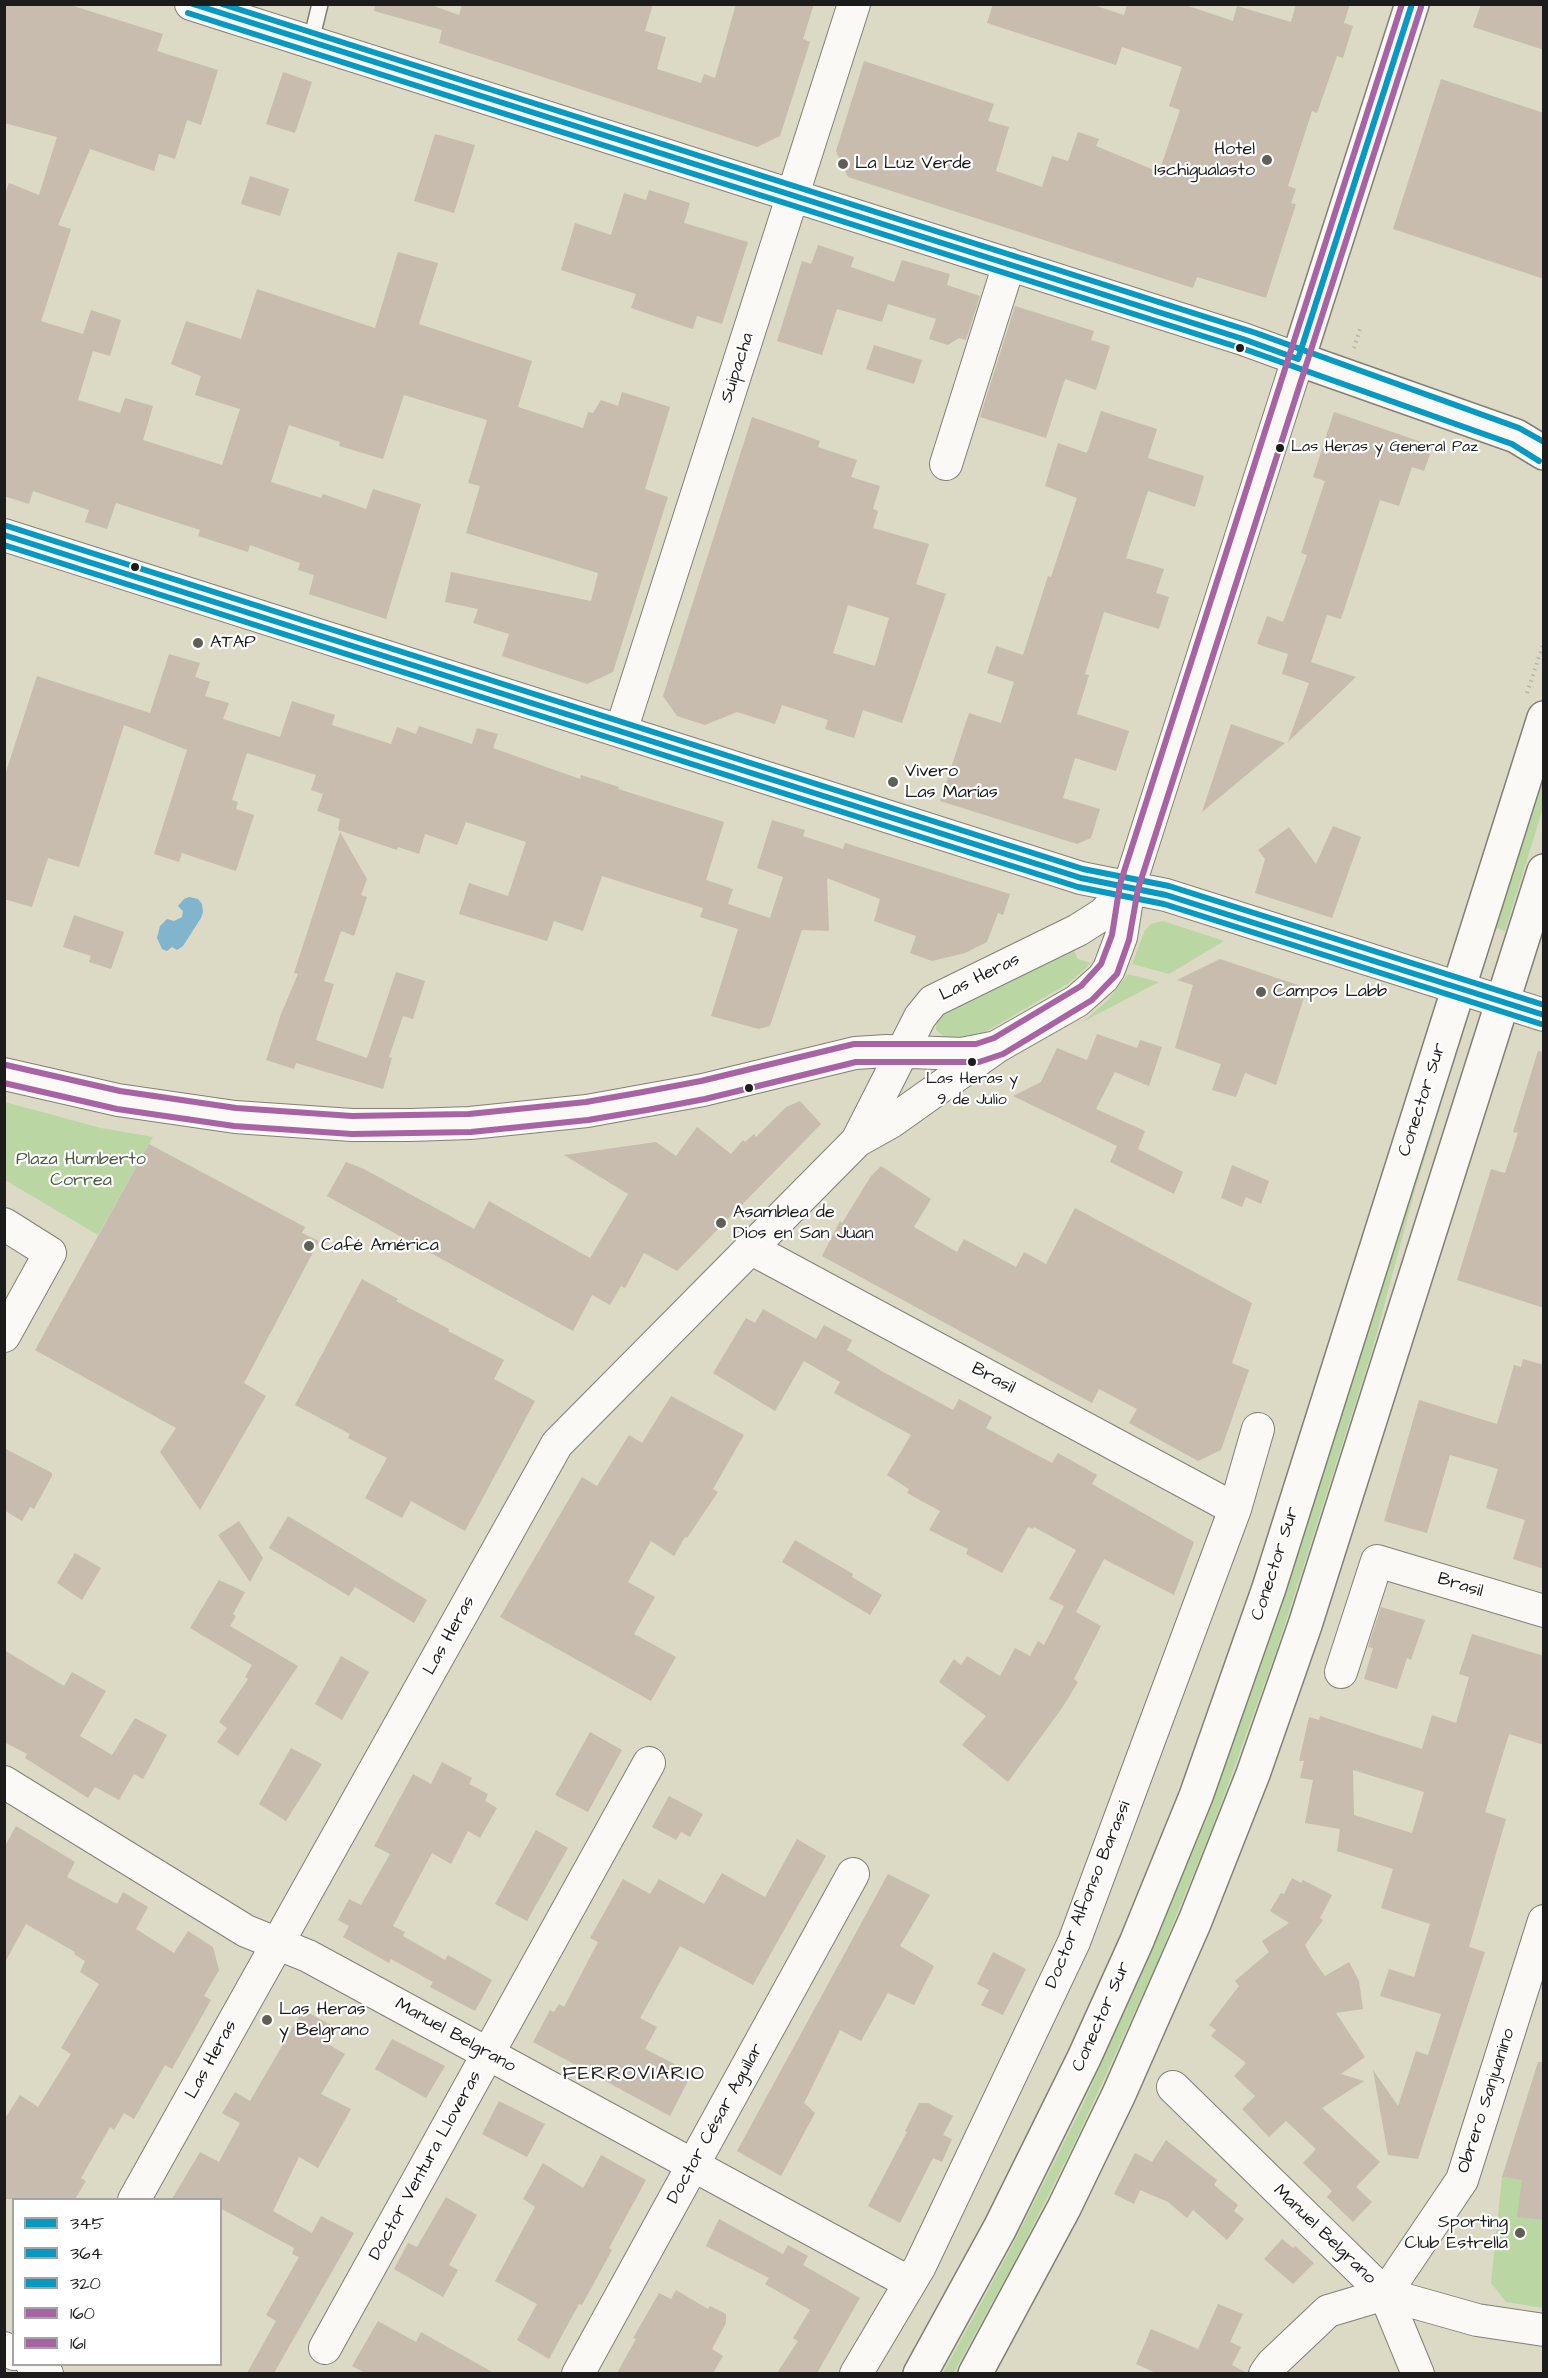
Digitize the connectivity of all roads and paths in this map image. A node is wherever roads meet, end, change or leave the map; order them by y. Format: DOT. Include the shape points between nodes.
graph roads {
  1 [pos="191,4"];
  2 [pos="320,4"];
  3 [pos="854,4"];
  4 [pos="1412,4"];
  5 [pos="311,41"];
  6 [pos="793,195"];
  7 [pos="1009,264"];
  8 [pos="1298,359"];
  9 [pos="1530,436"];
  10 [pos="1544,453"];
  11 [pos="946,464"];
  12 [pos="4,535"];
  13 [pos="1544,718"];
  14 [pos="621,731"];
  15 [pos="1544,871"];
  16 [pos="1129,887"];
  17 [pos="1458,987"];
  18 [pos="1502,1002"];
  19 [pos="1544,1015"];
  20 [pos="998,1046"];
  21 [pos="902,1052"];
  22 [pos="4,1074"];
  23 [pos="857,1141"];
  24 [pos="4,1224"];
  25 [pos="750,1248"];
  26 [pos="4,1336"];
  27 [pos="1258,1429"];
  28 [pos="1235,1509"];
  29 [pos="1544,1611"];
  30 [pos="1341,1672"];
  31 [pos="649,1763"];
  32 [pos="4,1782"];
  33 [pos="854,1874"];
  34 [pos="1544,1922"];
  35 [pos="277,1943"];
  36 [pos="488,2054"];
  37 [pos="1173,2087"];
  38 [pos="693,2165"];
  39 [pos="135,2198"];
  40 [pos="910,2283"];
  41 [pos="1385,2294"];
  42 [pos="1544,2330"];
  43 [pos="325,2348"];
  44 [pos="578,2373"];
  45 [pos="856,2373"];
  46 [pos="920,2373"];
  47 [pos="975,2373"];
  48 [pos="1265,2373"];
  49 [pos="1418,2373"];
  1 -- 5 [label="street"];
  2 -- 5 [label="lane"];
  3 -- 6 [label="street, Suipacha"];
  4 -- 8 [label="main road, Las Heras"];
  5 -- 6 [label="street"];
  6 -- 7 [label="street"];
  6 -- 14 [label="street, Suipacha"];
  7 -- 8 [label="street"];
  7 -- 11 [label="street"];
  8 -- 9 [label="main road"];
  8 -- 16 [label="street, Las Heras"];
  9 -- 10 [label="main road"];
  12 -- 14 [label="street"];
  13 -- 17 [label="main road, Conector Sur"];
  14 -- 16 [label="street" via="1081,878"];
  15 -- 18 [label="main road"];
  16 -- 17 [label="street" via="1166,895"];
  16 -- 20 [label="street, Las Heras" via="1121,937 1103,978 1077,1001"];
  16 -- 21 [label="street, Las Heras" via="1084,927 933,1001"];
  17 -- 18 [label="street"];
  17 -- 46 [label="main road, Conector Sur" via="1269,1588 1196,1796 1058,2114"];
  18 -- 19 [label="street"];
  18 -- 47 [label="main road" via="1298,1645 1238,1814 1119,2094 1064,2208"];
  20 -- 21 [label="street" via="962,1054"];
  20 -- 23 [label="street, Las Heras" via="891,1122"];
  21 -- 22 [label="street" via="844,1054 703,1090 587,1111 411,1125 224,1116 118,1100"];
  21 -- 23 [label="street, Las Heras"];
  23 -- 25 [label="street, Las Heras"];
  24 -- 26 [label="street" via="50,1253"];
  25 -- 28 [label="street, Brasil"];
  25 -- 35 [label="street, Las Heras" via="557,1444"];
  27 -- 28 [label="street, Doctor Alfonso Barassi"];
  28 -- 40 [label="street, Doctor Alfonso Barassi" via="1074,1942"];
  29 -- 30 [label="street, Brasil" via="1377,1561"];
  31 -- 36 [label="street, Doctor Ventura Lloveras"];
  32 -- 35 [label="street, Manuel Belgrano" via="246,1931"];
  33 -- 38 [label="street, Doctor César Aguilar"];
  34 -- 41 [label="street, Obrero Sanjuanino" via="1462,2180"];
  35 -- 36 [label="street, Manuel Belgrano"];
  35 -- 39 [label="street, Las Heras"];
  36 -- 38 [label="street, Manuel Belgrano"];
  36 -- 43 [label="street, Doctor Ventura Lloveras"];
  37 -- 41 [label="street, Manuel Belgrano"];
  38 -- 40 [label="street, Manuel Belgrano"];
  38 -- 44 [label="street, Doctor César Aguilar"];
  40 -- 45 [label="street, Doctor Alfonso Barassi"];
  41 -- 42 [label="street, Manuel Belgrano" via="1477,2320"];
  41 -- 48 [label="street" via="1328,2311"];
  41 -- 49 [label="street"];
}
